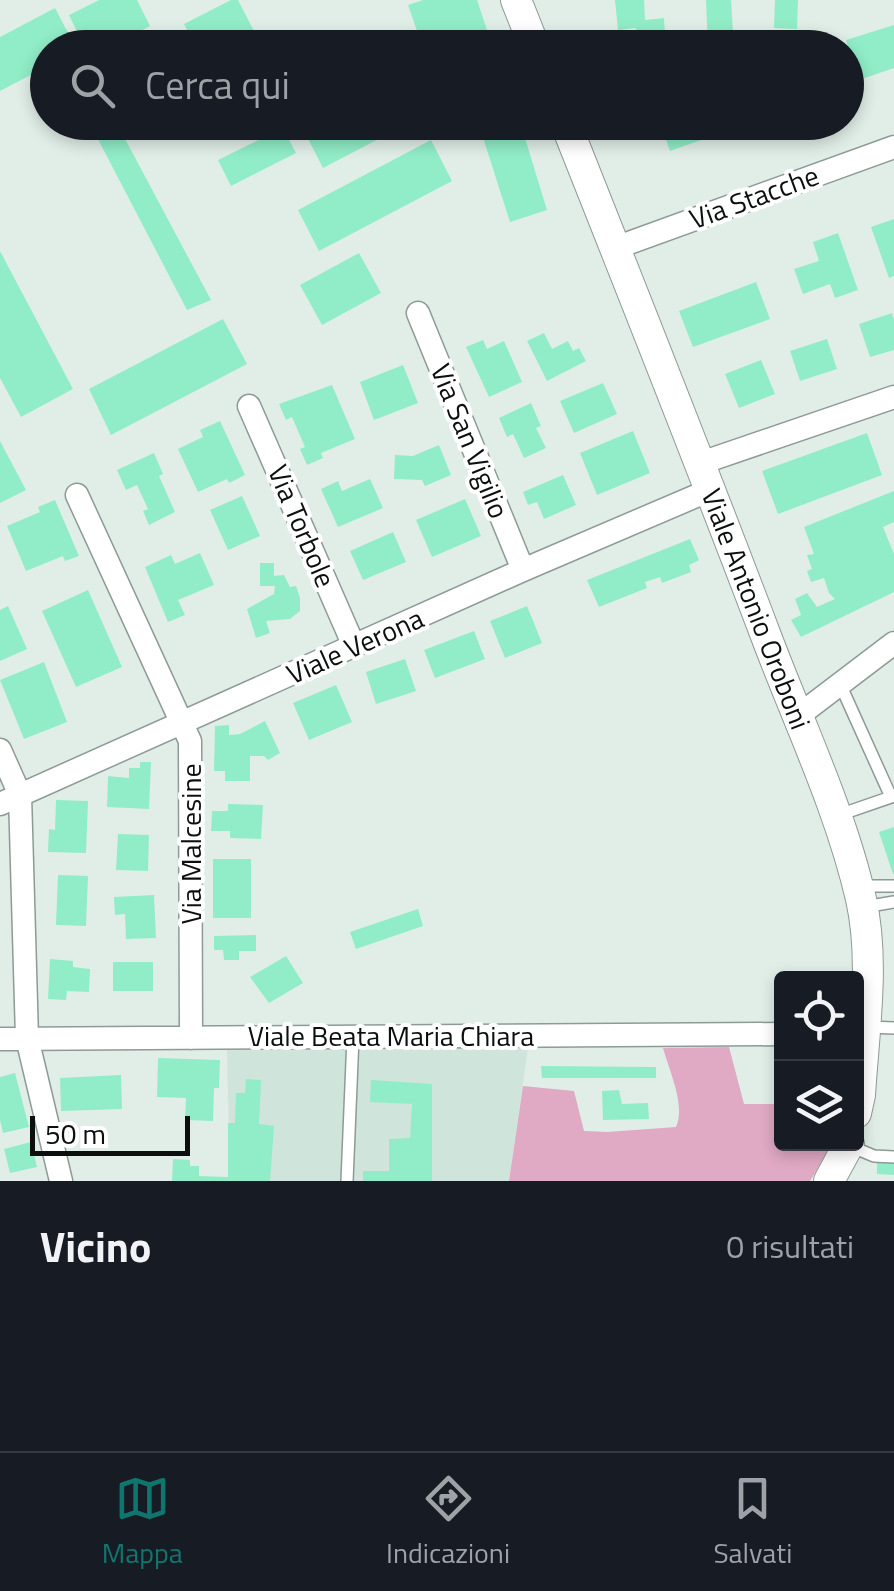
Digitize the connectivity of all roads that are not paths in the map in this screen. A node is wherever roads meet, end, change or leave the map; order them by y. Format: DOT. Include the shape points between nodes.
graph roads {
  1 [pos="516,0"];
  2 [pos="528,30"];
  3 [pos="572,140"];
  4 [pos="894,147"];
  5 [pos="615,248"];
  6 [pos="418,312"];
  7 [pos="894,397"];
  8 [pos="250,406"];
  9 [pos="706,477"];
  10 [pos="77,495"];
  11 [pos="523,570"];
  12 [pos="894,642"];
  13 [pos="354,646"];
  14 [pos="840,684"];
  15 [pos="798,716"];
  16 [pos="181,724"];
  17 [pos="0,750"];
  18 [pos="892,796"];
  19 [pos="10,800"];
  20 [pos="835,816"];
  21 [pos="894,886"];
  22 [pos="860,896"];
  23 [pos="894,902"];
  24 [pos="869,1030"];
  25 [pos="774,1034"];
  26 [pos="353,1036"];
  27 [pos="0,1038"];
  28 [pos="27,1038"];
  29 [pos="191,1038"];
  30 [pos="0,1050"];
  31 [pos="864,1066"];
  32 [pos="845,1151"];
  33 [pos="864,1151"];
  34 [pos="894,1157"];
  35 [pos="61,1181"];
  36 [pos="347,1181"];
  37 [pos="829,1181"];
  1 -- 2 [label="street"];
  3 -- 5 [label="street, Viale Antonio Oroboni"];
  4 -- 5 [label="street, Via Stacche"];
  5 -- 9 [label="street, Viale Antonio Oroboni"];
  6 -- 11 [label="street, Via San Vigilio"];
  7 -- 9 [label="street, Viale Verona"];
  8 -- 13 [label="street, Via Torbole"];
  9 -- 11 [label="street, Viale Verona"];
  9 -- 15 [label="street, Viale Antonio Oroboni"];
  10 -- 16 [label="street, Via Malcesine"];
  11 -- 13 [label="street, Viale Verona"];
  12 -- 14 [label="street"];
  13 -- 16 [label="street, Viale Verona"];
  14 -- 15 [label="street"];
  14 -- 18 [label="lane"];
  15 -- 20 [label="street, Viale Antonio Oroboni"];
  16 -- 19 [label="street, Viale Verona"];
  16 -- 29 [label="street, Via Malcesine" via="190,741"];
  17 -- 19 [label="street"];
  18 -- 20 [label="lane"];
  19 -- 28 [label="street"];
  20 -- 22 [label="street, Viale Antonio Oroboni"];
  21 -- 22 [label="lane"];
  22 -- 23 [label="lane"];
  22 -- 24 [label="street, Viale Antonio Oroboni"];
  24 -- 31 [label="street, Viale Antonio Oroboni"];
  25 -- 26 [label="street, Viale Beata Maria Chiara"];
  26 -- 29 [label="street, Viale Beata Maria Chiara"];
  26 -- 36 [label="lane"];
  27 -- 28 [label="street, Viale Beata Maria Chiara"];
  28 -- 29 [label="street, Viale Beata Maria Chiara"];
  28 -- 30 [label="street"];
  28 -- 35 [label="street"];
  32 -- 37 [label="street"];
  33 -- 34 [label="lane"];
}
